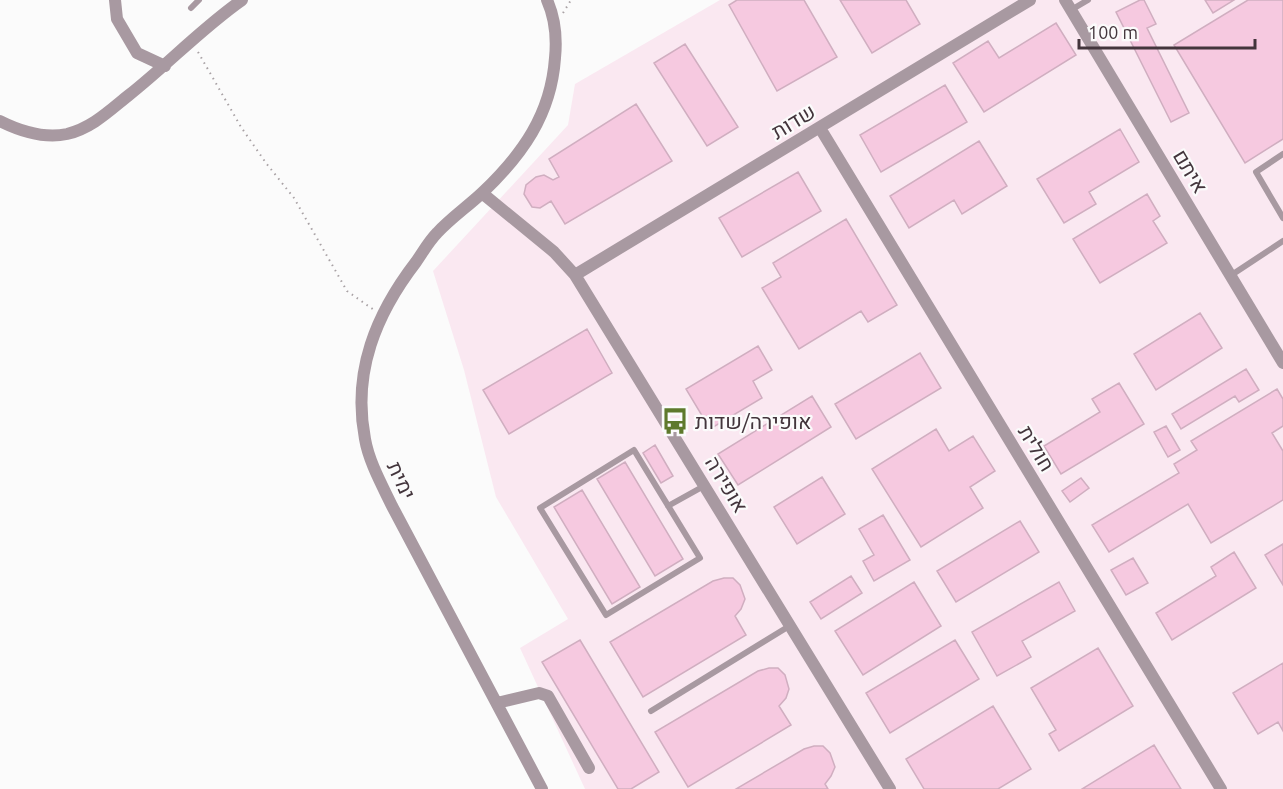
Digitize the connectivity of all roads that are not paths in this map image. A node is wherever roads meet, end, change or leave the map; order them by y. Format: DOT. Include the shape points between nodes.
graph roads {
  1 [pos="115,0"];
  2 [pos="199,0"];
  3 [pos="242,0"];
  4 [pos="547,0"];
  5 [pos="1030,0"];
  6 [pos="1088,0"];
  7 [pos="1068,5"];
  8 [pos="191,8"];
  9 [pos="165,66"];
  10 [pos="0,121"];
  11 [pos="820,128"];
  12 [pos="1283,154"];
  13 [pos="482,193"];
  14 [pos="1283,218"];
  15 [pos="1283,240"];
  16 [pos="575,275"];
  17 [pos="1230,276"];
  18 [pos="1283,363"];
  19 [pos="705,485"];
  20 [pos="668,506"];
  21 [pos="791,625"];
  22 [pos="497,703"];
  23 [pos="651,711"];
  24 [pos="589,768"];
  25 [pos="542,789"];
  26 [pos="890,789"];
  27 [pos="1221,789"];
  1 -- 9 [label="street" via="117,19 137,53"];
  2 -- 8 [label="lane"];
  3 -- 9 [label="street"];
  4 -- 13 [label="street, ימית" via="557,40 554,75 545,107 521,151"];
  5 -- 11 [label="street, שדות"];
  6 -- 7 [label="lane"];
  7 -- 17 [label="street, איתם"];
  9 -- 10 [label="street" via="90,127 65,135 34,134"];
  11 -- 16 [label="street, שדות"];
  11 -- 27 [label="street, חולית"];
  12 -- 14 [label="lane" via="1256,172"];
  13 -- 16 [label="street, אופירה" via="554,252"];
  13 -- 22 [label="street, ימית" via="437,233 381,316 368,350 362,408 365,440 375,469"];
  15 -- 17 [label="lane"];
  16 -- 19 [label="street, אופירה"];
  17 -- 18 [label="street, איתם"];
  19 -- 20 [label="lane"];
  19 -- 21 [label="street, אופירה"];
  20 -- 20 [label="lane" via="634,450 540,508 606,615 700,558"];
  21 -- 23 [label="lane"];
  21 -- 26 [label="street, אופירה"];
  22 -- 24 [label="street" via="539,693 548,696"];
  22 -- 25 [label="street, ימית"];
}
